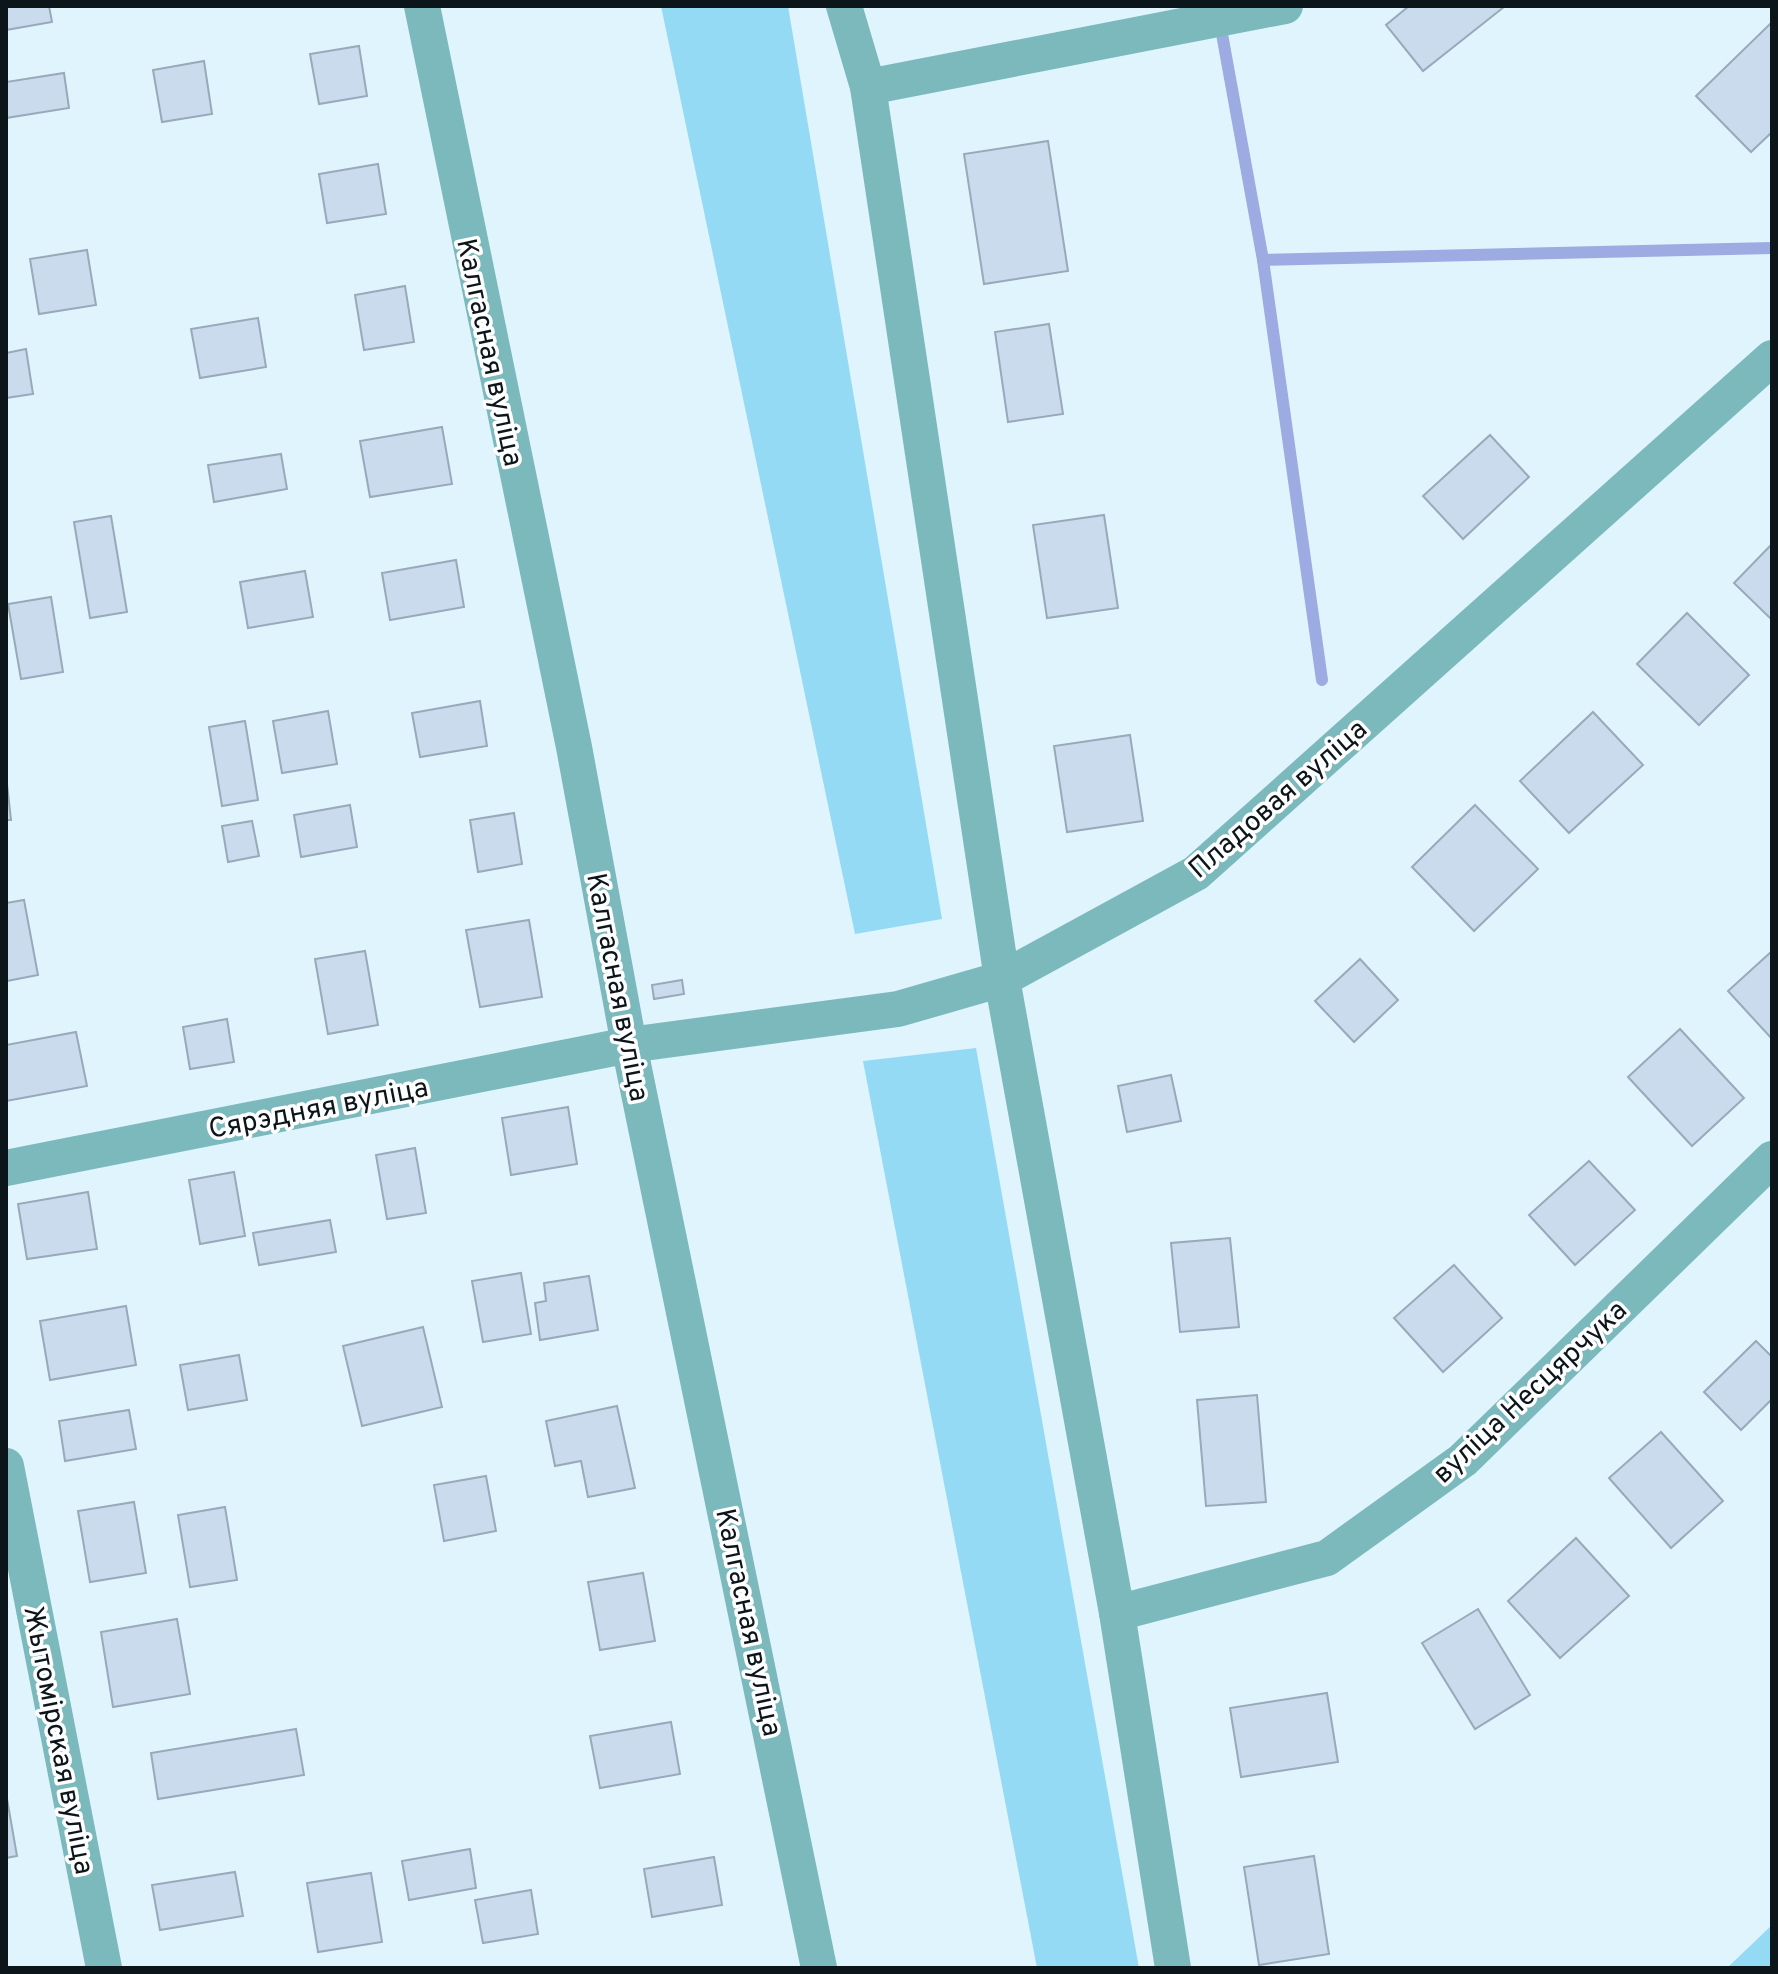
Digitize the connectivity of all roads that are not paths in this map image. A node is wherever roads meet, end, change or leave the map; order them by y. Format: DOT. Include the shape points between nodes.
graph roads {
  1 [pos="422,6"];
  2 [pos="844,6"];
  3 [pos="1285,6"];
  4 [pos="868,87"];
  5 [pos="1772,358"];
  6 [pos="1002,979"];
  7 [pos="629,1045"];
  8 [pos="1772,1159"];
  9 [pos="6,1168"];
  10 [pos="6,1466"];
  11 [pos="1117,1613"];
  12 [pos="104,1968"];
  13 [pos="819,1968"];
  14 [pos="1173,1968"];
  1 -- 7 [label="street, Калгасная вуліца" via="574,747"];
  2 -- 4 [label="street"];
  3 -- 4 [label="street"];
  4 -- 6 [label="street"];
  5 -- 6 [label="street, Пладовая вуліца" via="1196,873"];
  6 -- 7 [label="street, Пладовая вуліца" via="898,1009"];
  6 -- 11 [label="street"];
  7 -- 9 [label="street, Сярэдняя вуліца"];
  7 -- 13 [label="street, Калгасная вуліца"];
  8 -- 11 [label="street, вуліца Несцярчука" via="1463,1460 1327,1558"];
  10 -- 12 [label="street, Жытомірская вуліца"];
  11 -- 14 [label="street"];
}
